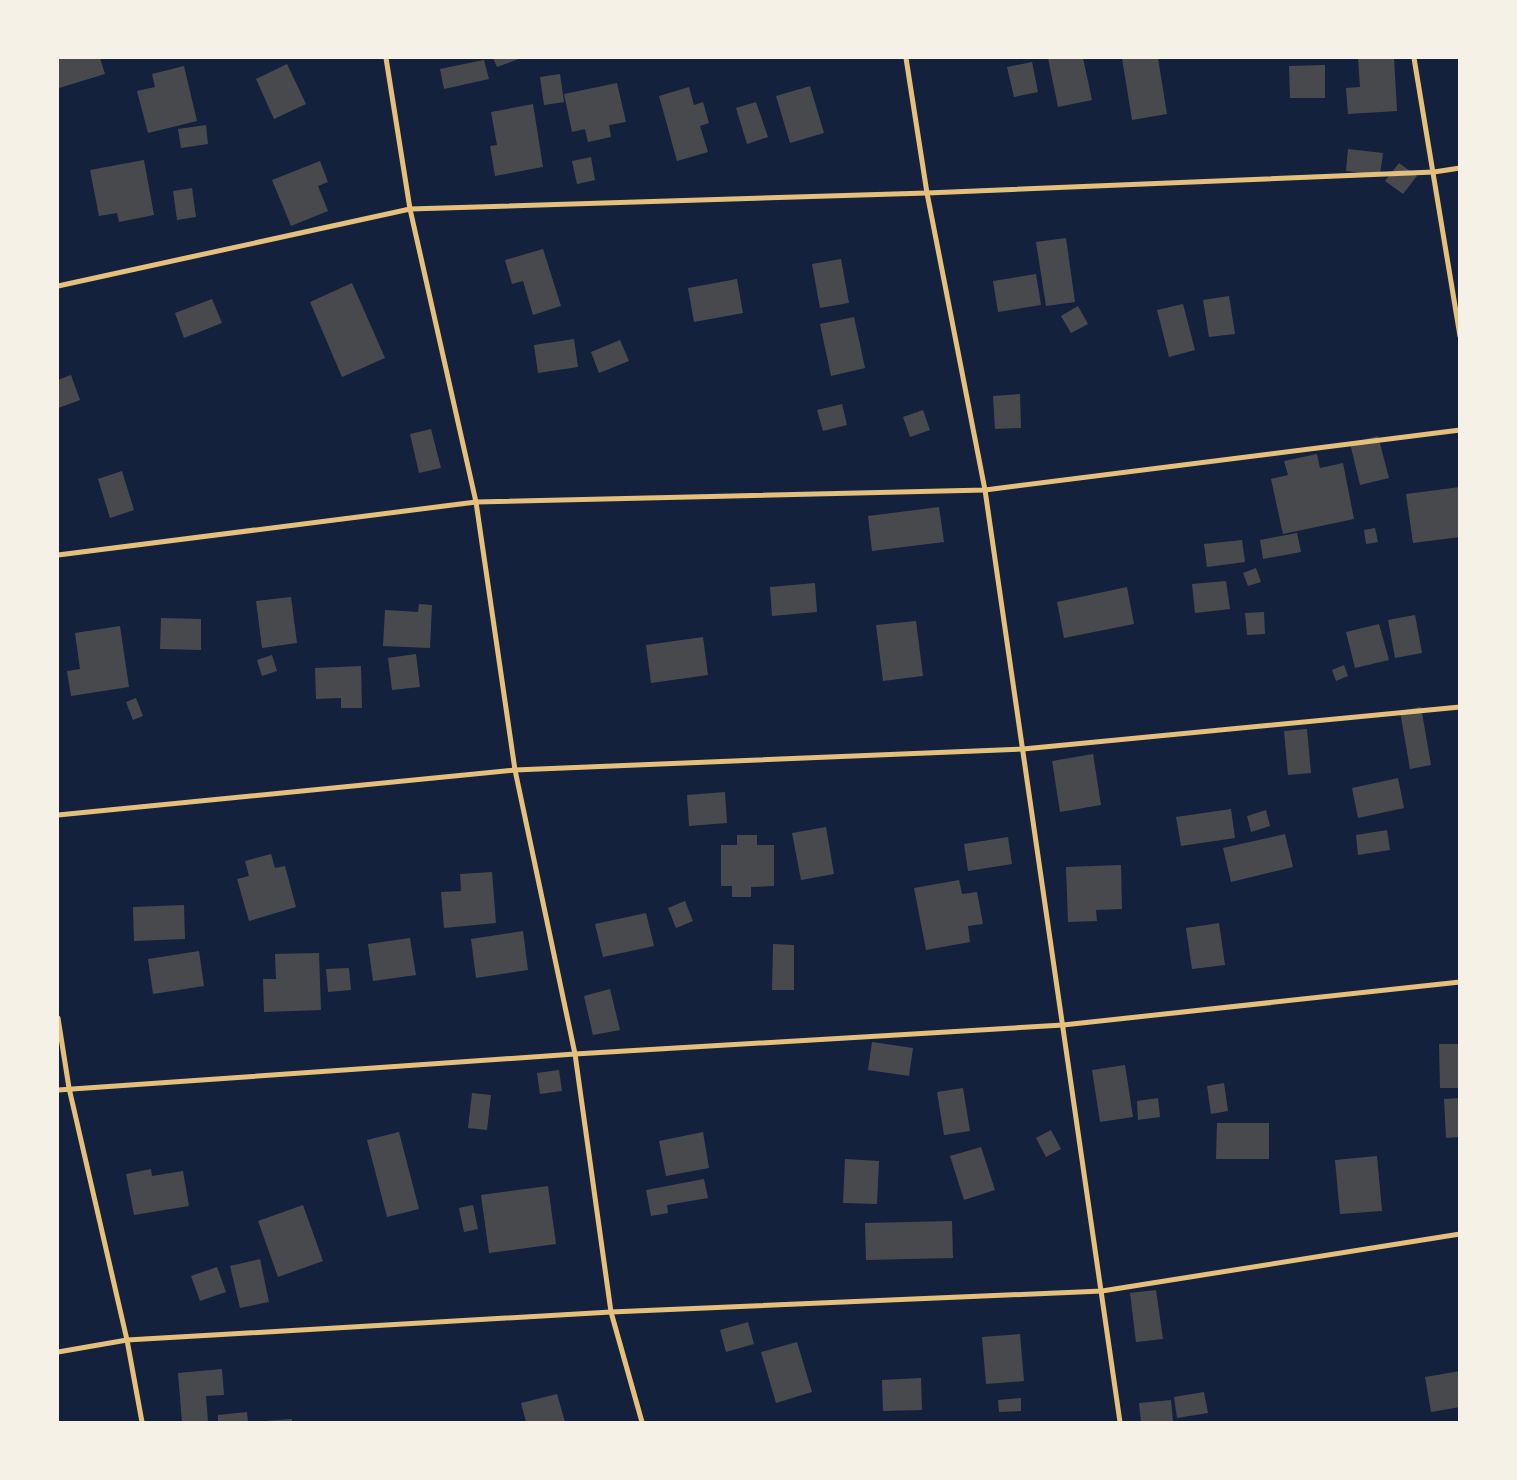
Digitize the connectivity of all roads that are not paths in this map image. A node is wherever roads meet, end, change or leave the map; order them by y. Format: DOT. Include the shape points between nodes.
graph roads {
  1 [pos="386,58"];
  2 [pos="906,58"];
  3 [pos="1414,58"];
  4 [pos="1460,168"];
  5 [pos="1434,172"];
  6 [pos="927,194"];
  7 [pos="410,209"];
  8 [pos="58,286"];
  9 [pos="1460,336"];
  10 [pos="1460,430"];
  11 [pos="985,490"];
  12 [pos="476,502"];
  13 [pos="58,555"];
  14 [pos="1460,707"];
  15 [pos="1023,748"];
  16 [pos="515,770"];
  17 [pos="58,815"];
  18 [pos="1460,982"];
  19 [pos="58,1018"];
  20 [pos="1063,1025"];
  21 [pos="576,1054"];
  22 [pos="69,1088"];
  23 [pos="58,1090"];
  24 [pos="1460,1234"];
  25 [pos="1102,1291"];
  26 [pos="611,1312"];
  27 [pos="127,1340"];
  28 [pos="58,1352"];
  29 [pos="142,1422"];
  30 [pos="642,1422"];
  31 [pos="1120,1422"];
  1 -- 7 [label="street"];
  2 -- 6 [label="street"];
  3 -- 5 [label="street"];
  4 -- 5 [label="street"];
  5 -- 6 [label="street"];
  5 -- 9 [label="street"];
  6 -- 7 [label="street"];
  6 -- 11 [label="street"];
  7 -- 8 [label="street"];
  7 -- 12 [label="street"];
  10 -- 11 [label="street"];
  11 -- 12 [label="street"];
  11 -- 15 [label="street"];
  12 -- 13 [label="street"];
  12 -- 16 [label="street"];
  14 -- 15 [label="street"];
  15 -- 16 [label="street"];
  15 -- 20 [label="street"];
  16 -- 17 [label="street"];
  16 -- 21 [label="street"];
  18 -- 20 [label="street"];
  19 -- 22 [label="street"];
  20 -- 21 [label="street"];
  20 -- 25 [label="street"];
  21 -- 22 [label="street"];
  21 -- 26 [label="street"];
  22 -- 23 [label="street"];
  22 -- 27 [label="street"];
  24 -- 25 [label="street"];
  25 -- 26 [label="street"];
  25 -- 31 [label="street"];
  26 -- 27 [label="street"];
  26 -- 30 [label="street"];
  27 -- 28 [label="street"];
  27 -- 29 [label="street"];
}
